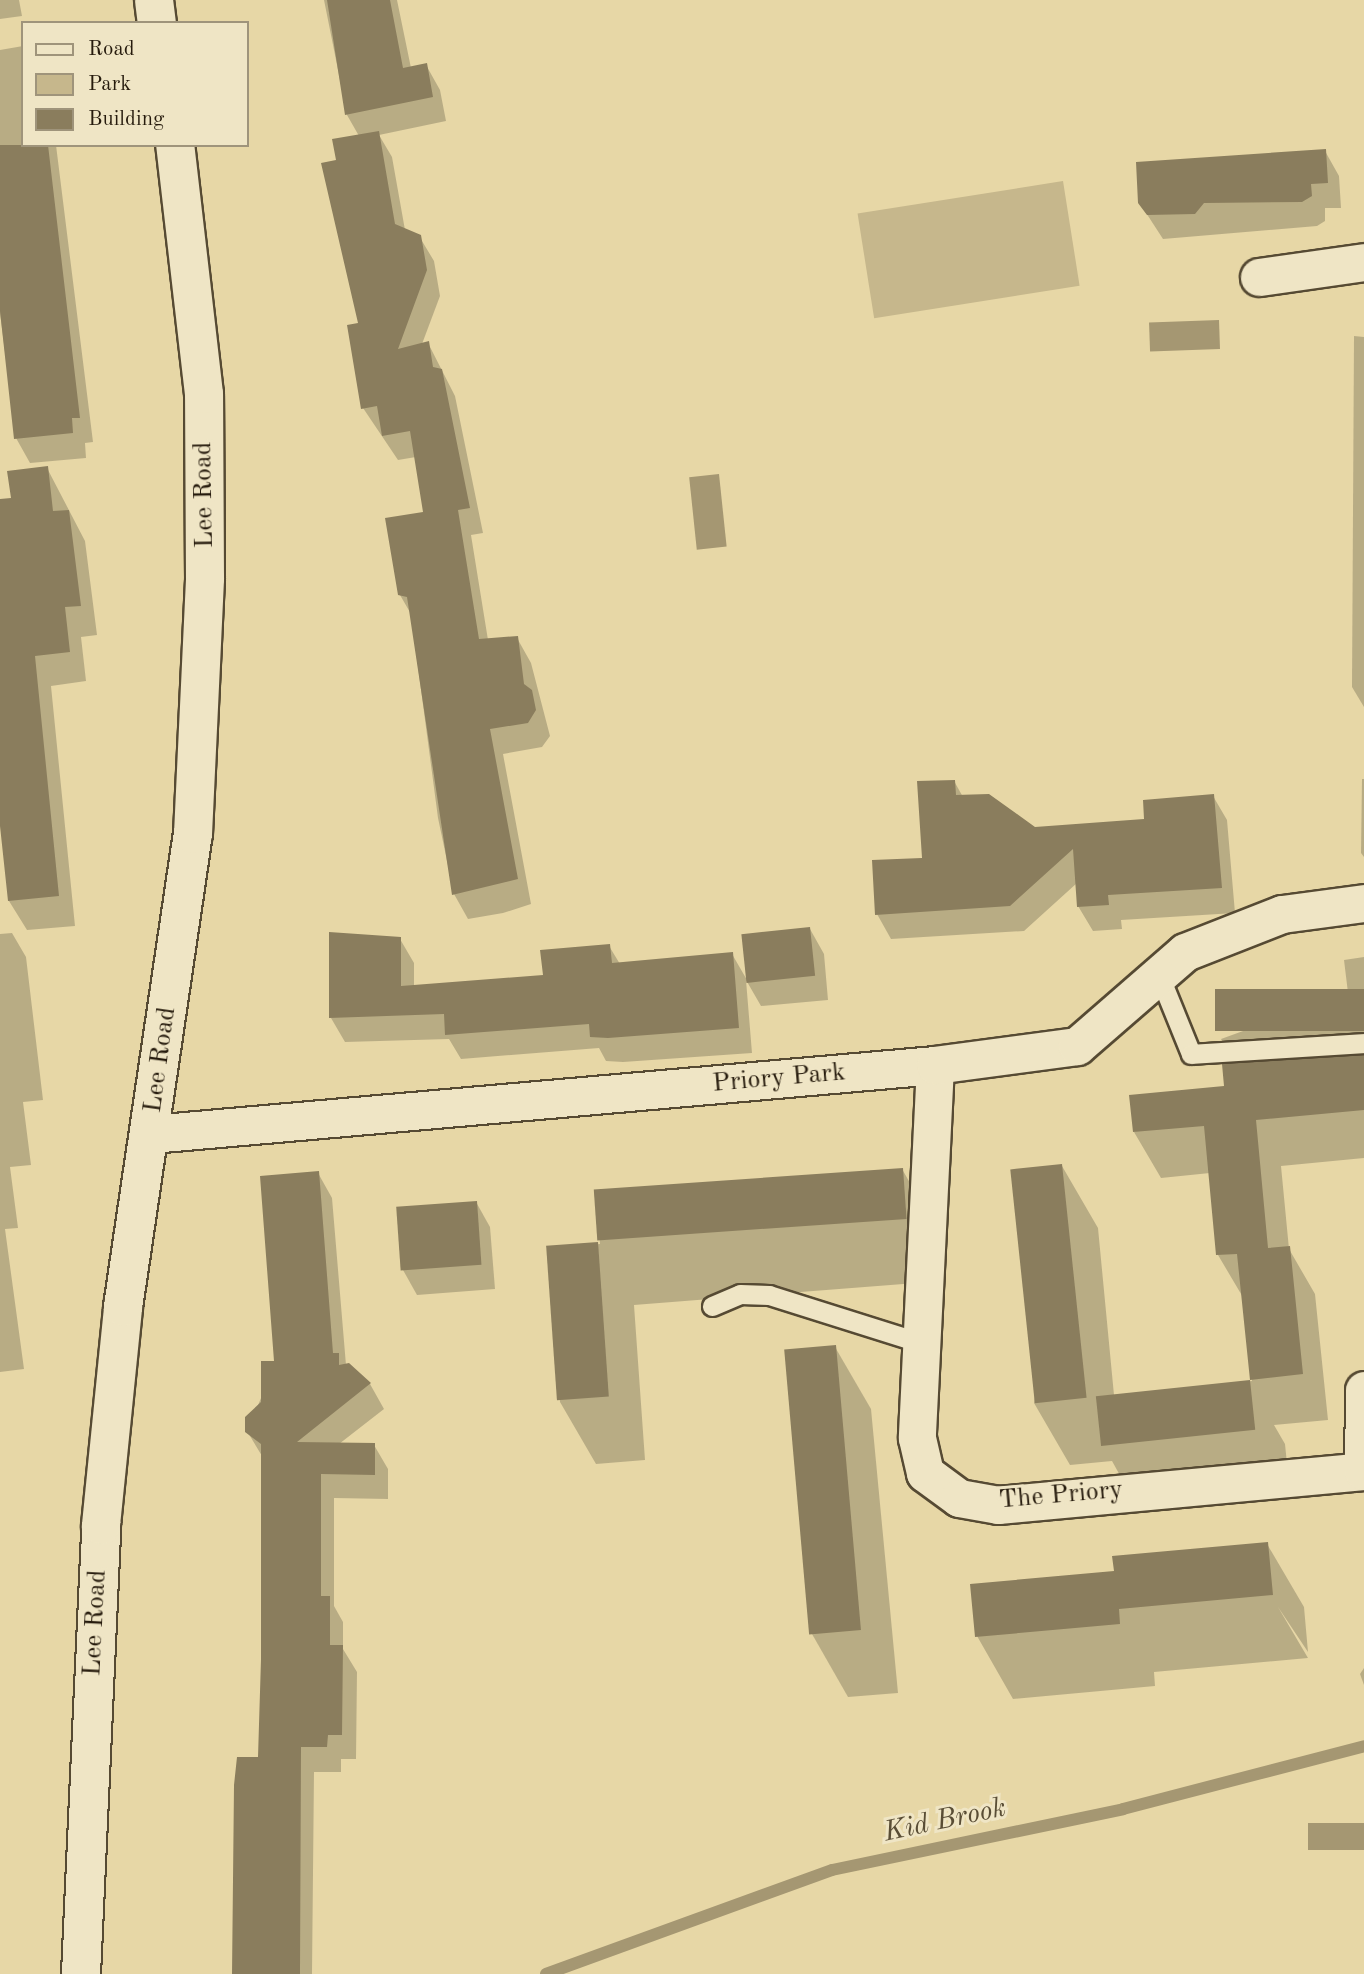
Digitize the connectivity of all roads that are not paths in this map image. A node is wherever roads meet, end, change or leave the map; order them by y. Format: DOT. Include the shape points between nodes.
graph roads {
  1 [pos="153,0"];
  2 [pos="157,21"];
  3 [pos="175,147"];
  4 [pos="1364,262"];
  5 [pos="1259,277"];
  6 [pos="1364,904"];
  7 [pos="1159,975"];
  8 [pos="1364,1043"];
  9 [pos="934,1065"];
  10 [pos="151,1134"];
  11 [pos="712,1306"];
  12 [pos="921,1343"];
  13 [pos="1364,1391"];
  14 [pos="81,1974"];
  1 -- 2 [label="main road"];
  3 -- 10 [label="main road, Lee Road" via="204,394 205,578 193,834"];
  4 -- 5 [label="street"];
  6 -- 7 [label="street, Priory Park" via="1282,914 1185,952"];
  7 -- 8 [label="lane" via="1191,1054"];
  7 -- 9 [label="street, Priory Park" via="1077,1046"];
  9 -- 10 [label="street, Priory Park"];
  9 -- 12 [label="street, The Priory"];
  10 -- 14 [label="main road, Lee Road" via="123,1307 101,1525"];
  11 -- 12 [label="lane" via="740,1294 769,1295"];
  12 -- 13 [label="street, The Priory" via="917,1438 925,1473 959,1497 998,1505 1363,1471"];
}
